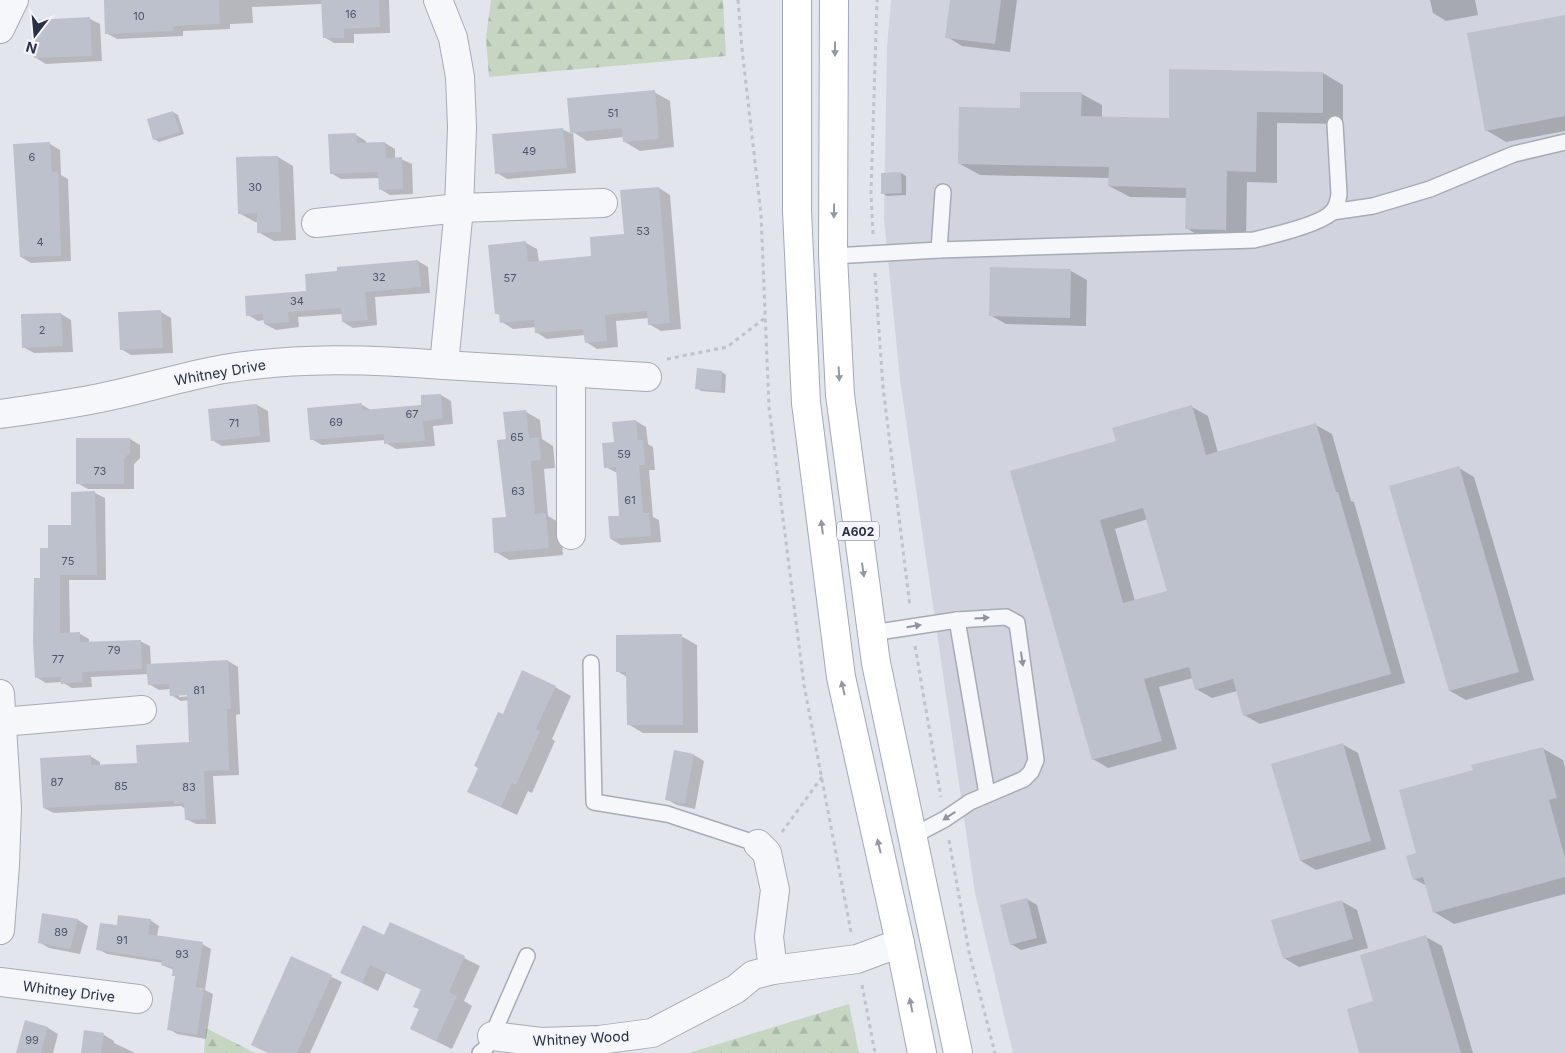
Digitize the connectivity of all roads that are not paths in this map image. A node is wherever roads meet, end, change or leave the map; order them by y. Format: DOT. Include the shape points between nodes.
graph roads {
  1 [pos="14,0"];
  2 [pos="438,0"];
  3 [pos="797,0"];
  4 [pos="834,0"];
  5 [pos="0,29"];
  6 [pos="1335,124"];
  7 [pos="1565,142"];
  8 [pos="943,192"];
  9 [pos="602,203"];
  10 [pos="459,208"];
  11 [pos="1332,212"];
  12 [pos="316,223"];
  13 [pos="939,250"];
  14 [pos="833,256"];
  15 [pos="444,365"];
  16 [pos="630,370"];
  17 [pos="571,373"];
  18 [pos="0,414"];
  19 [pos="571,535"];
  20 [pos="957,620"];
  21 [pos="872,633"];
  22 [pos="591,663"];
  23 [pos="0,694"];
  24 [pos="142,710"];
  25 [pos="2,722"];
  26 [pos="2,749"];
  27 [pos="987,794"];
  28 [pos="911,837"];
  29 [pos="762,848"];
  30 [pos="0,930"];
  31 [pos="900,943"];
  32 [pos="527,956"];
  33 [pos="774,970"];
  34 [pos="0,982"];
  35 [pos="138,999"];
  36 [pos="486,1045"];
  37 [pos="922,1053"];
  38 [pos="958,1053"];
  1 -- 5 [label="street"];
  2 -- 10 [label="street" via="453,38 460,77"];
  31 -- 3 [label="main road, A602, one-way" via="841,677 806,403 797,211"];
  4 -- 14 [label="main road, A602, one-way"];
  6 -- 11 [label="lane" via="1339,194"];
  7 -- 11 [label="lane" via="1514,154 1430,189 1373,206"];
  8 -- 13 [label="lane"];
  9 -- 10 [label="street"];
  10 -- 12 [label="street"];
  10 -- 15 [label="street"];
  11 -- 13 [label="lane" via="1326,218 1254,240"];
  13 -- 14 [label="lane"];
  14 -- 21 [label="main road, A602, one-way" via="840,395"];
  15 -- 17 [label="street, Whitney Drive"];
  15 -- 18 [label="street, Whitney Drive" via="388,360 280,362 223,369 109,396"];
  16 -- 17 [label="street, Whitney Drive"];
  17 -- 19 [label="street"];
  21 -- 20 [label="lane, one-way"];
  20 -- 27 [label="lane"];
  20 -- 27 [label="lane, one-way" via="1006,617 1017,623 1036,760 1024,779"];
  21 -- 28 [label="main road, A602"];
  22 -- 29 [label="lane" via="594,802 667,814"];
  23 -- 25 [label="street"];
  24 -- 25 [label="street"];
  25 -- 26 [label="street"];
  26 -- 30 [label="street" via="7,808"];
  27 -- 28 [label="lane, one-way"];
  28 -- 38 [label="main road, A602"];
  29 -- 33 [label="street" via="775,890 769,937"];
  31 -- 33 [label="street, Whitney Wood" via="856,959"];
  37 -- 31 [label="main road, A602, one-way"];
  32 -- 36 [label="lane"];
  33 -- 36 [label="street, Whitney Wood" via="753,975 736,989 652,1033 599,1040"];
  34 -- 35 [label="street, Whitney Drive"];
}
